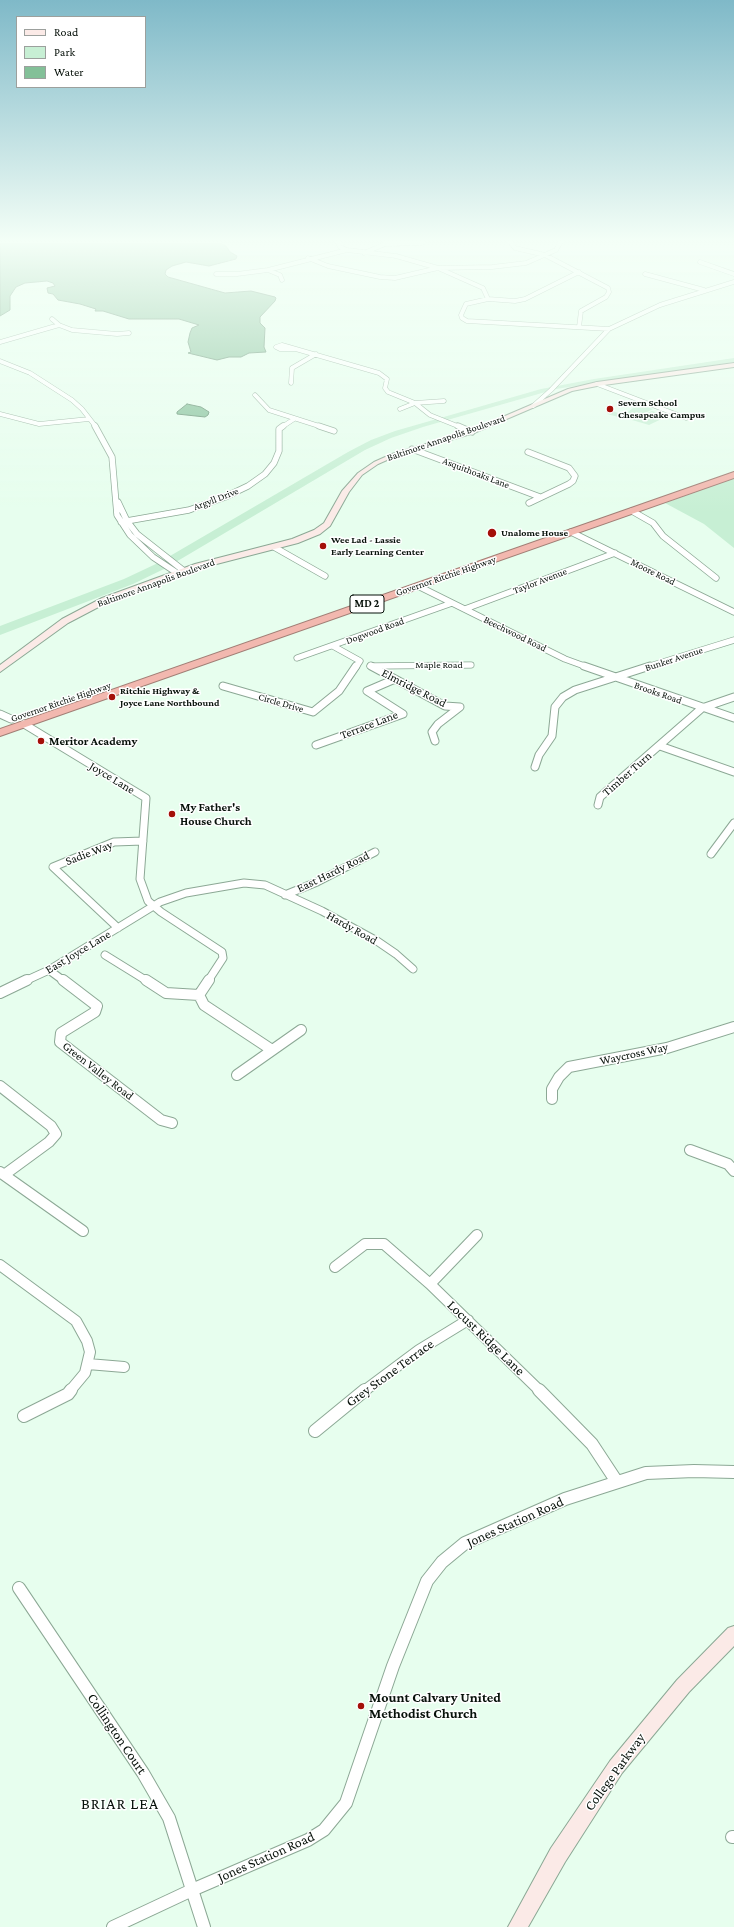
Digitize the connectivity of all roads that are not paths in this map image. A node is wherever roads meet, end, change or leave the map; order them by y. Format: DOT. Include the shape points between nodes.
graph roads {
  1 [pos="31,333"];
  2 [pos="101,333"];
  3 [pos="129,333"];
  4 [pos="605,333"];
  5 [pos="0,342"];
  6 [pos="295,349"];
  7 [pos="316,354"];
  8 [pos="0,361"];
  9 [pos="734,365"];
  10 [pos="291,383"];
  11 [pos="597,384"];
  12 [pos="551,390"];
  13 [pos="563,392"];
  14 [pos="256,395"];
  15 [pos="444,401"];
  16 [pos="415,403"];
  17 [pos="533,406"];
  18 [pos="400,410"];
  19 [pos="0,414"];
  20 [pos="686,418"];
  21 [pos="89,419"];
  22 [pos="294,419"];
  23 [pos="334,431"];
  24 [pos="472,432"];
  25 [pos="412,449"];
  26 [pos="528,452"];
  27 [pos="734,468"];
  28 [pos="734,475"];
  29 [pos="540,497"];
  30 [pos="115,498"];
  31 [pos="529,503"];
  32 [pos="632,511"];
  33 [pos="607,516"];
  34 [pos="127,521"];
  35 [pos="121,522"];
  36 [pos="571,532"];
  37 [pos="137,534"];
  38 [pos="130,535"];
  39 [pos="149,545"];
  40 [pos="142,547"];
  41 [pos="274,547"];
  42 [pos="615,553"];
  43 [pos="184,571"];
  44 [pos="177,574"];
  45 [pos="325,576"];
  46 [pos="716,578"];
  47 [pos="418,586"];
  48 [pos="452,603"];
  49 [pos="465,609"];
  50 [pos="734,612"];
  51 [pos="326,614"];
  52 [pos="734,640"];
  53 [pos="333,646"];
  54 [pos="297,658"];
  55 [pos="360,661"];
  56 [pos="471,665"];
  57 [pos="370,666"];
  58 [pos="0,669"];
  59 [pos="395,678"];
  60 [pos="614,678"];
  61 [pos="223,686"];
  62 [pos="734,697"];
  63 [pos="57,703"];
  64 [pos="702,708"];
  65 [pos="0,714"];
  66 [pos="734,718"];
  67 [pos="6,721"];
  68 [pos="24,724"];
  69 [pos="0,732"];
  70 [pos="435,741"];
  71 [pos="316,745"];
  72 [pos="660,746"];
  73 [pos="535,767"];
  74 [pos="734,772"];
  75 [pos="598,805"];
  76 [pos="734,823"];
  77 [pos="143,841"];
  78 [pos="374,852"];
  79 [pos="710,854"];
  80 [pos="286,895"];
  81 [pos="153,906"];
  82 [pos="118,928"];
  83 [pos="105,955"];
  84 [pos="413,969"];
  85 [pos="49,970"];
  86 [pos="0,993"];
  87 [pos="199,996"];
  88 [pos="733,1029"];
  89 [pos="301,1030"];
  90 [pos="272,1050"];
  91 [pos="237,1075"];
  92 [pos="0,1086"];
  93 [pos="552,1099"];
  94 [pos="172,1123"];
  95 [pos="690,1150"];
  96 [pos="734,1171"];
  97 [pos="2,1174"];
  98 [pos="83,1231"];
  99 [pos="477,1235"];
  100 [pos="335,1267"];
  101 [pos="2,1269"];
  102 [pos="430,1284"];
  103 [pos="468,1320"];
  104 [pos="88,1364"];
  105 [pos="124,1367"];
  106 [pos="24,1416"];
  107 [pos="314,1430"];
  108 [pos="734,1472"];
  109 [pos="617,1482"];
  110 [pos="20,1588"];
  111 [pos="734,1634"];
  112 [pos="192,1890"];
  113 [pos="113,1927"];
  114 [pos="204,1927"];
  115 [pos="518,1927"];
  1 -- 5 [label="street"];
  2 -- 3 [label="street"];
  4 -- 12 [label="street"];
  6 -- 7 [label="street"];
  7 -- 10 [label="street" via="292,368"];
  7 -- 16 [label="street" via="379,373 387,379 385,388 388,392"];
  8 -- 21 [label="street" via="30,373 63,394"];
  9 -- 11 [label="street, Baltimore Annapolis Boulevard"];
  11 -- 13 [label="street, Baltimore Annapolis Boulevard"];
  11 -- 20 [label="street"];
  12 -- 13 [label="street"];
  12 -- 17 [label="street"];
  13 -- 17 [label="street, Baltimore Annapolis Boulevard"];
  14 -- 22 [label="street" via="269,410"];
  15 -- 16 [label="street"];
  16 -- 18 [label="street"];
  16 -- 24 [label="street" via="430,415"];
  17 -- 24 [label="street, Baltimore Annapolis Boulevard"];
  19 -- 21 [label="street" via="39,424"];
  21 -- 30 [label="street" via="104,440 112,458"];
  22 -- 23 [label="street"];
  22 -- 34 [label="street, Argyll Drive" via="279,429 279,451 274,463 265,474 248,486 189,510"];
  24 -- 25 [label="street, Baltimore Annapolis Boulevard"];
  25 -- 29 [label="street, Asquithoaks Lane"];
  25 -- 41 [label="street, Baltimore Annapolis Boulevard" via="376,463 360,474 346,491 327,524 317,532"];
  26 -- 29 [label="street" via="569,468 575,476 569,484"];
  27 -- 33 [label="highway, Governor Ritchie Highway / MD 2"];
  28 -- 32 [label="highway, Governor Ritchie Highway / MD 2"];
  29 -- 31 [label="street"];
  30 -- 34 [label="street"];
  30 -- 35 [label="street" via="117,515"];
  32 -- 33 [label="highway, Governor Ritchie Highway / MD 2"];
  32 -- 46 [label="street" via="653,523 663,536"];
  33 -- 36 [label="highway, Governor Ritchie Highway / MD 2"];
  33 -- 51 [label="highway, Governor Ritchie Highway / MD 2"];
  34 -- 35 [label="street, Argyll Drive"];
  34 -- 37 [label="street"];
  35 -- 38 [label="street"];
  36 -- 42 [label="street, Moore Road"];
  36 -- 47 [label="highway, Governor Ritchie Highway / MD 2"];
  37 -- 38 [label="street"];
  37 -- 39 [label="street"];
  38 -- 40 [label="street"];
  39 -- 40 [label="street"];
  39 -- 43 [label="street"];
  40 -- 44 [label="street"];
  41 -- 43 [label="street, Baltimore Annapolis Boulevard"];
  41 -- 45 [label="street"];
  42 -- 49 [label="street, Taylor Avenue"];
  42 -- 50 [label="street, Moore Road"];
  43 -- 44 [label="street, Baltimore Annapolis Boulevard"];
  44 -- 58 [label="street, Baltimore Annapolis Boulevard" via="105,600 75,615"];
  47 -- 48 [label="street, Beechwood Road"];
  47 -- 51 [label="highway, Governor Ritchie Highway / MD 2"];
  48 -- 49 [label="street, Beechwood Road"];
  48 -- 53 [label="street, Dogwood Road"];
  49 -- 60 [label="street, Beechwood Road" via="565,659"];
  51 -- 63 [label="highway, Governor Ritchie Highway / MD 2"];
  51 -- 68 [label="highway, Governor Ritchie Highway / MD 2"];
  52 -- 60 [label="street, Bunker Avenue"];
  53 -- 54 [label="street, Dogwood Road"];
  53 -- 55 [label="street"];
  55 -- 57 [label="street, Maple Road"];
  55 -- 61 [label="street, Circle Drive" via="339,691 313,712"];
  56 -- 57 [label="street, Maple Road"];
  57 -- 59 [label="street, Elmridge Road"];
  59 -- 70 [label="street, Elmridge Road" via="445,706 460,707 432,732"];
  59 -- 71 [label="street, Terrace Lane" via="368,691 403,714"];
  60 -- 64 [label="street, Brooks Road"];
  60 -- 73 [label="street, Bunker Avenue" via="575,690 562,697 555,708 552,736 539,755"];
  62 -- 64 [label="street"];
  63 -- 67 [label="highway, Governor Ritchie Highway / MD 2"];
  63 -- 68 [label="highway" via="22,718 20,723"];
  64 -- 66 [label="street, Brooks Road"];
  64 -- 72 [label="street, Timber Turn"];
  65 -- 67 [label="street"];
  67 -- 69 [label="highway" via="14,723"];
  68 -- 69 [label="highway, Governor Ritchie Highway / MD 2"];
  68 -- 77 [label="street, Joyce Lane" via="146,798"];
  72 -- 74 [label="street"];
  72 -- 75 [label="street, Timber Turn" via="600,797"];
  76 -- 79 [label="street"];
  77 -- 81 [label="street, Joyce Lane" via="140,879 148,901"];
  77 -- 82 [label="street, Sadie Way" via="114,842 52,867"];
  78 -- 80 [label="street, East Hardy Road"];
  80 -- 81 [label="street, East Hardy Road" via="265,885 244,883 186,893"];
  80 -- 84 [label="street, Hardy Road" via="377,941"];
  81 -- 82 [label="street, East Joyce Lane"];
  81 -- 87 [label="street" via="222,952 223,958"];
  82 -- 85 [label="street, East Joyce Lane"];
  83 -- 87 [label="street" via="166,993"];
  85 -- 86 [label="street, East Joyce Lane"];
  85 -- 94 [label="street, Green Valley Road" via="97,1006 95,1012 61,1033 60,1042 161,1120"];
  87 -- 90 [label="street" via="204,1005"];
  88 -- 93 [label="street, Waycross Way" via="667,1048 569,1067 559,1077 552,1090"];
  89 -- 90 [label="street"];
  90 -- 91 [label="street"];
  92 -- 97 [label="street" via="51,1126 56,1134"];
  95 -- 96 [label="street" via="728,1164"];
  97 -- 98 [label="street"];
  99 -- 102 [label="street"];
  100 -- 102 [label="street, Locust Ridge Lane" via="365,1244 384,1244"];
  101 -- 104 [label="street" via="76,1321 88,1340"];
  102 -- 103 [label="street, Locust Ridge Lane"];
  103 -- 107 [label="street, Grey Stone Terrace" via="385,1374"];
  103 -- 109 [label="street, Locust Ridge Lane" via="592,1444"];
  104 -- 105 [label="street"];
  104 -- 106 [label="street" via="85,1373 68,1394"];
  108 -- 109 [label="street, Jones Station Road" via="646,1473"];
  109 -- 112 [label="street, Jones Station Road" via="565,1499 482,1535 465,1543 442,1562 427,1581 417,1603 355,1781 346,1803 335,1818 324,1830 308,1840"];
  110 -- 112 [label="street, Collington Court" via="143,1773 169,1818"];
  111 -- 115 [label="street, College Parkway" via="683,1686 616,1767 558,1854"];
  112 -- 113 [label="street, Jones Station Road"];
  112 -- 114 [label="street, Collington Court"];
}
